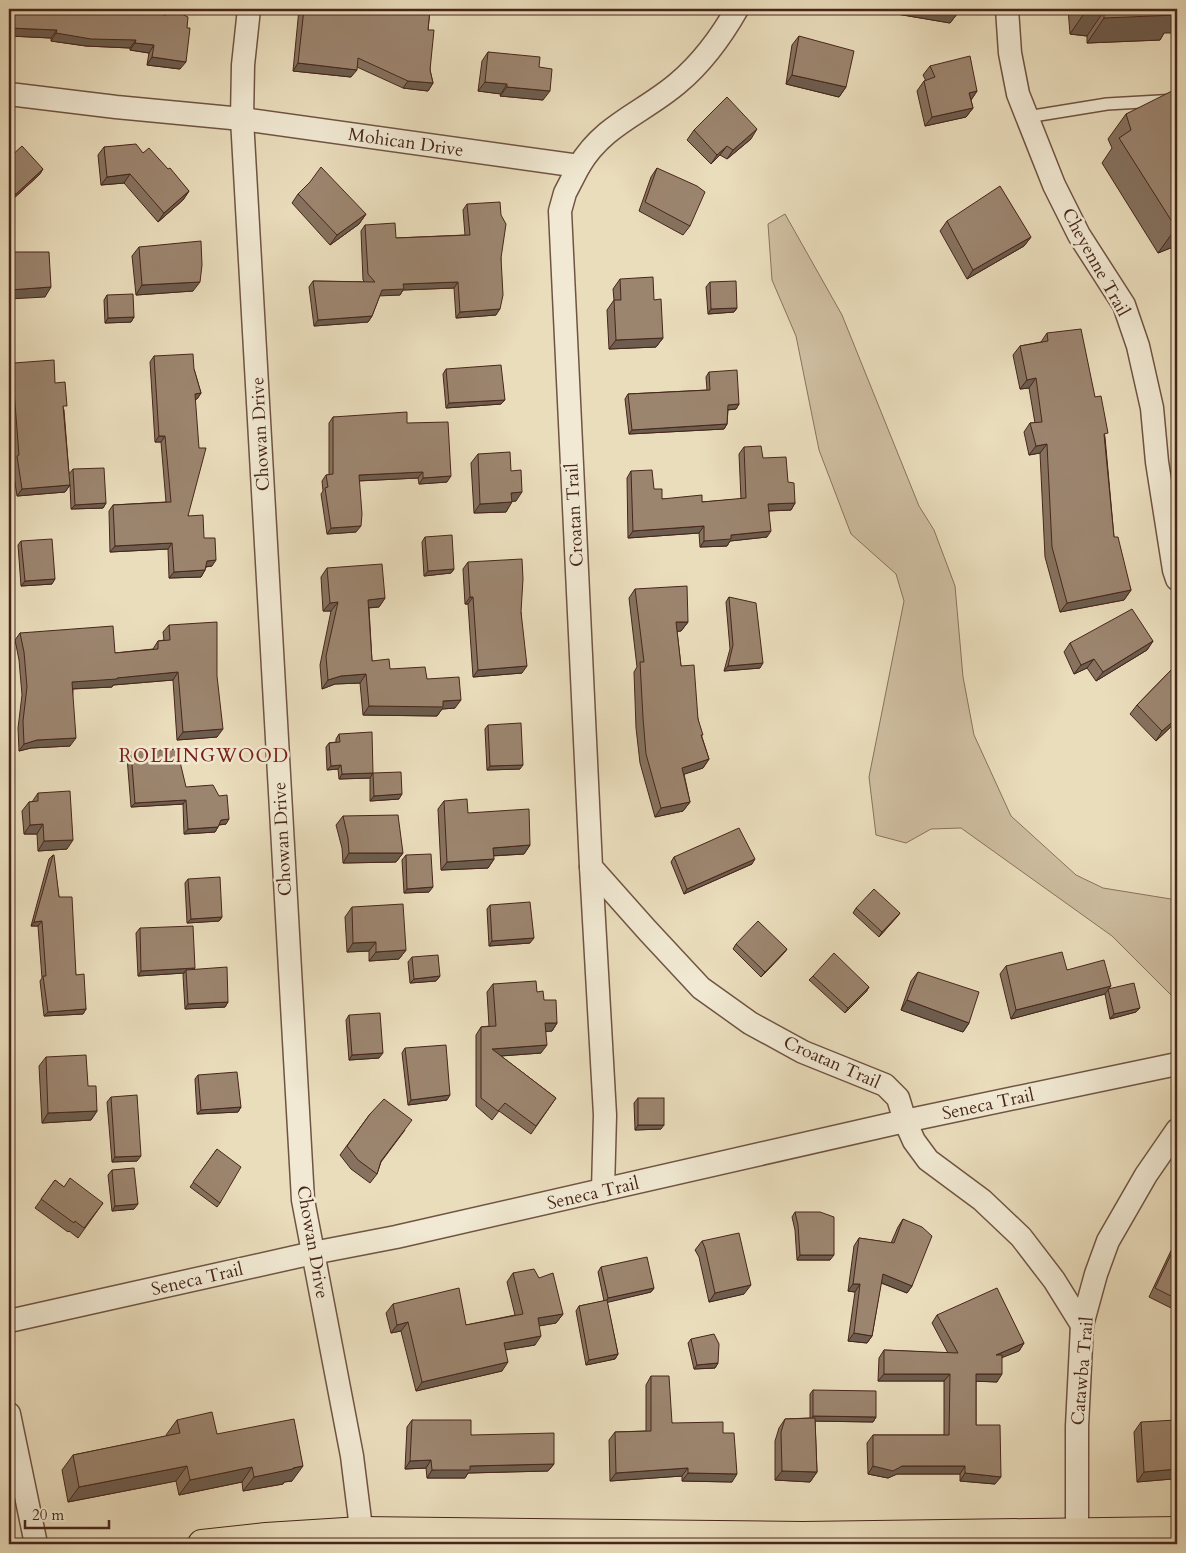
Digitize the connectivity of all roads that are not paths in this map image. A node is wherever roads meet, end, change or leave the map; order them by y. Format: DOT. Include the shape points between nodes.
graph roads {
  1 [pos="250,9"];
  2 [pos="737,9"];
  3 [pos="1007,9"];
  4 [pos="9,94"];
  5 [pos="1177,100"];
  6 [pos="1027,117"];
  7 [pos="242,119"];
  8 [pos="578,166"];
  9 [pos="1176,573"];
  10 [pos="591,867"];
  11 [pos="1177,1064"];
  12 [pos="905,1121"];
  13 [pos="1177,1130"];
  14 [pos="604,1190"];
  15 [pos="313,1253"];
  16 [pos="9,1321"];
  17 [pos="1082,1326"];
  18 [pos="9,1414"];
  19 [pos="1177,1531"];
  20 [pos="362,1538"];
  21 [pos="1077,1538"];
  22 [pos="803,1540"];
  23 [pos="36,1544"];
  24 [pos="202,1544"];
  1 -- 7 [label="street, Chowan Drive" via="243,65"];
  2 -- 8 [label="street" via="720,37 694,68 677,84 607,131"];
  3 -- 6 [label="street, Cheyenne Trail" via="1010,53 1018,94"];
  4 -- 7 [label="street, Mohican Drive"];
  5 -- 6 [label="lane" via="1106,104"];
  6 -- 9 [label="street, Cheyenne Trail" via="1054,185 1079,235 1124,305 1138,346 1152,408 1157,462"];
  7 -- 8 [label="street, Mohican Drive"];
  7 -- 15 [label="street, Chowan Drive" via="303,1200"];
  8 -- 10 [label="street, Croatan Trail" via="560,211"];
  10 -- 12 [label="street, Croatan Trail" via="702,988 750,1023 803,1052 885,1085 898,1098"];
  10 -- 14 [label="street, Croatan Trail" via="605,1115"];
  11 -- 12 [label="street, Seneca Trail"];
  12 -- 14 [label="street, Seneca Trail"];
  12 -- 17 [label="street, Croatan Trail" via="928,1160 982,1200 1021,1238 1054,1280"];
  13 -- 17 [label="street, Catawba Trail" via="1146,1175 1108,1241"];
  14 -- 15 [label="street, Seneca Trail"];
  15 -- 16 [label="street, Seneca Trail"];
  15 -- 20 [label="street, Chowan Drive" via="352,1456"];
  17 -- 21 [label="street, Catawba Trail" via="1077,1426"];
  18 -- 23 [label="street"];
  19 -- 21 [label="main road"];
  20 -- 22 [label="main road"];
  20 -- 24 [label="main road" via="266,1537"];
  21 -- 22 [label="main road"];
}
